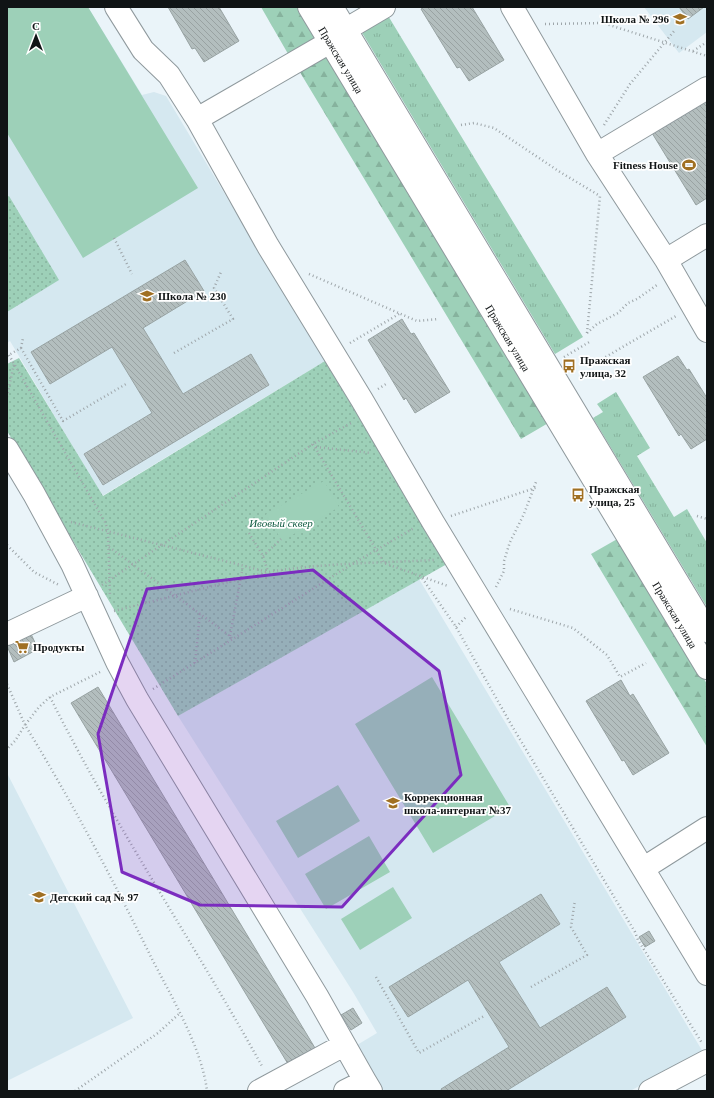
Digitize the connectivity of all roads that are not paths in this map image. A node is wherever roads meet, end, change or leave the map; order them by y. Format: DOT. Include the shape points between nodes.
graph roads {
  1 [pos="116,7"];
  2 [pos="309,7"];
  3 [pos="332,7"];
  4 [pos="384,7"];
  5 [pos="512,7"];
  6 [pos="338,36"];
  7 [pos="707,88"];
  8 [pos="197,119"];
  9 [pos="597,154"];
  10 [pos="707,235"];
  11 [pos="669,266"];
  12 [pos="707,331"];
  13 [pos="7,449"];
  14 [pos="87,596"];
  15 [pos="707,631"];
  16 [pos="7,634"];
  17 [pos="707,668"];
  18 [pos="707,828"];
  19 [pos="644,868"];
  20 [pos="707,974"];
  21 [pos="344,1045"];
  22 [pos="706,1054"];
  23 [pos="678,1085"];
  24 [pos="368,1086"];
  25 [pos="265,1088"];
  26 [pos="345,1091"];
  27 [pos="650,1091"];
  1 -- 8 [label="street" via="143,50 169,75"];
  2 -- 6 [label="street, Пражская улица"];
  3 -- 6 [label="street, Пражская улица"];
  4 -- 6 [label="street"];
  5 -- 9 [label="street"];
  6 -- 8 [label="street"];
  6 -- 15 [label="street, Пражская улица"];
  6 -- 17 [label="street, Пражская улица"];
  7 -- 9 [label="street"];
  8 -- 19 [label="street" via="391,452"];
  9 -- 11 [label="street"];
  10 -- 11 [label="street"];
  11 -- 12 [label="street"];
  13 -- 14 [label="street" via="46,516"];
  14 -- 16 [label="street"];
  14 -- 21 [label="street" via="103,614 117,662 138,699 321,1002"];
  18 -- 19 [label="street"];
  19 -- 20 [label="street"];
  21 -- 24 [label="street"];
  21 -- 25 [label="street"];
  22 -- 23 [label="street"];
  23 -- 27 [label="street"];
  24 -- 26 [label="street"];
}
